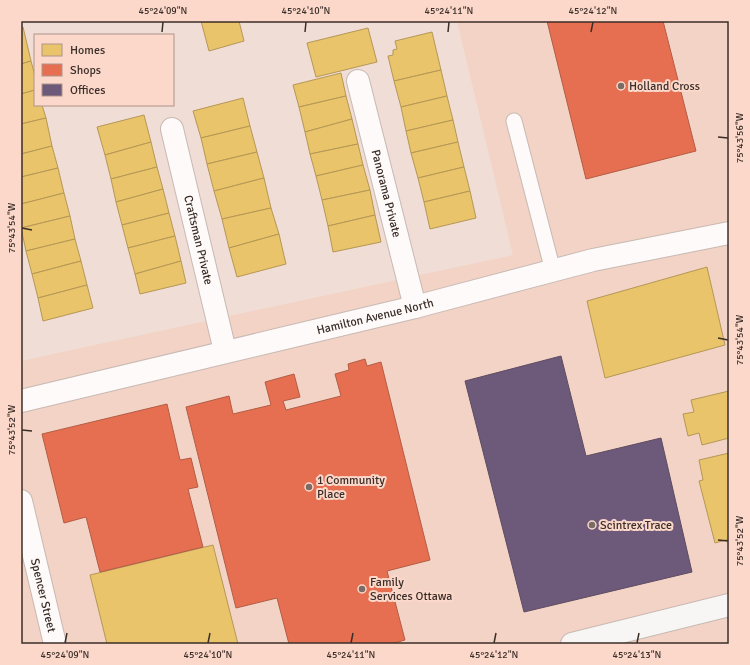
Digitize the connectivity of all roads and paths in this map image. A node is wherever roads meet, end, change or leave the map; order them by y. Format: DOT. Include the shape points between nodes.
graph roads {
  1 [pos="358,81"];
  2 [pos="514,121"];
  3 [pos="172,129"];
  4 [pos="729,233"];
  5 [pos="553,271"];
  6 [pos="415,307"];
  7 [pos="225,351"];
  8 [pos="21,401"];
  9 [pos="21,501"];
  10 [pos="729,605"];
  11 [pos="55,644"];
  12 [pos="572,644"];
  1 -- 6 [label="street, Panorama Private"];
  2 -- 5 [label="lane"];
  3 -- 7 [label="street, Craftsman Private"];
  4 -- 5 [label="street, Hamilton Avenue North" via="593,260"];
  5 -- 6 [label="street, Hamilton Avenue North"];
  6 -- 7 [label="street, Hamilton Avenue North"];
  7 -- 8 [label="street, Hamilton Avenue North"];
  9 -- 11 [label="street, Spencer Street"];
  10 -- 12 [label="main road"];
}
